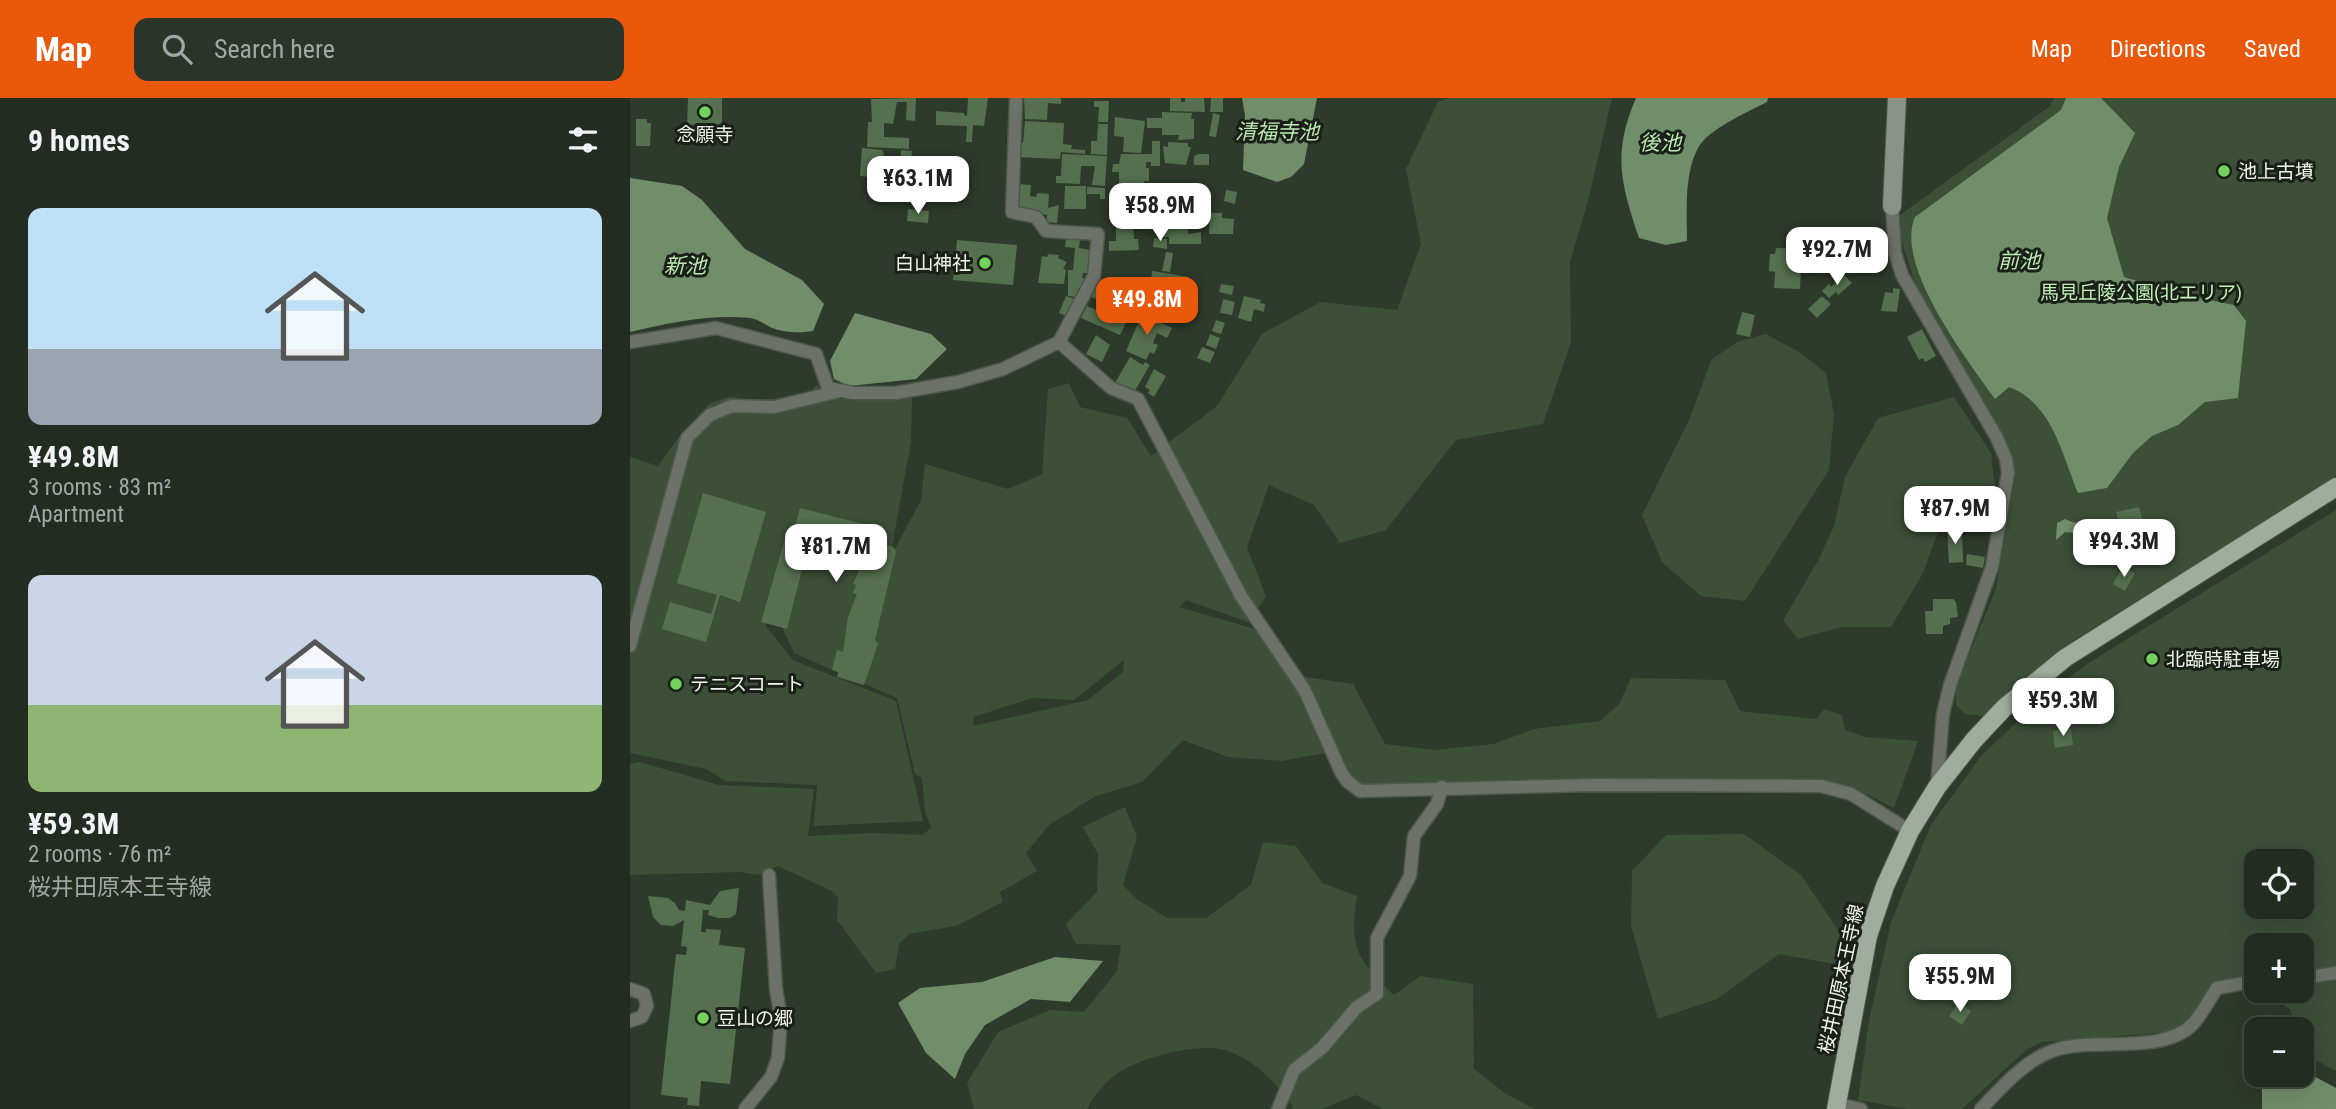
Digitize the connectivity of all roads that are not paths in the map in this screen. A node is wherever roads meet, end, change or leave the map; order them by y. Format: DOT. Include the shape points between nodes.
graph roads {
  1 [pos="1016,98"];
  2 [pos="1897,98"];
  3 [pos="1892,206"];
  4 [pos="630,342"];
  5 [pos="1059,342"];
  6 [pos="841,391"];
  7 [pos="2336,487"];
  8 [pos="630,646"];
  9 [pos="1443,787"];
  10 [pos="1937,787"];
  11 [pos="1910,831"];
  12 [pos="769,875"];
  13 [pos="2336,973"];
  14 [pos="2314,976"];
  15 [pos="2244,983"];
  16 [pos="630,989"];
  17 [pos="630,1021"];
  18 [pos="1837,1106"];
  19 [pos="745,1109"];
  20 [pos="1278,1109"];
  21 [pos="1861,1109"];
  22 [pos="1981,1109"];
  1 -- 5 [label="street" via="1012,212 1036,217 1046,231 1098,234 1094,276"];
  2 -- 3 [label="street"];
  3 -- 10 [label="street" via="1895,253 1902,275 1997,438 2008,473 1993,567 1943,714"];
  4 -- 6 [label="street" via="716,328 816,354 828,388"];
  5 -- 6 [label="street" via="1003,369 958,382 895,393"];
  5 -- 9 [label="street" via="1111,388 1138,399 1241,596 1305,691 1347,781 1360,791"];
  6 -- 8 [label="street" via="774,407 733,406 710,415 687,438"];
  7 -- 10 [label="main road, 桜井田原本王寺線" via="2065,658 2004,708"];
  9 -- 11 [label="street" via="1821,786 1851,794"];
  9 -- 20 [label="street" via="1414,836 1410,876 1377,938 1377,994 1357,1007 1322,1048 1294,1070"];
  10 -- 11 [label="main road, 桜井田原本王寺線"];
  11 -- 18 [label="main road, 桜井田原本王寺線" via="1868,936"];
  12 -- 19 [label="street" via="781,1018 778,1058 771,1077"];
  13 -- 14 [label="street"];
  15 -- 22 [label="street" via="2217,988 2191,1026 2173,1037 2077,1044 2050,1052 2017,1073"];
  16 -- 17 [label="street" via="644,994 648,1006 642,1017"];
  18 -- 21 [label="street"];
}
